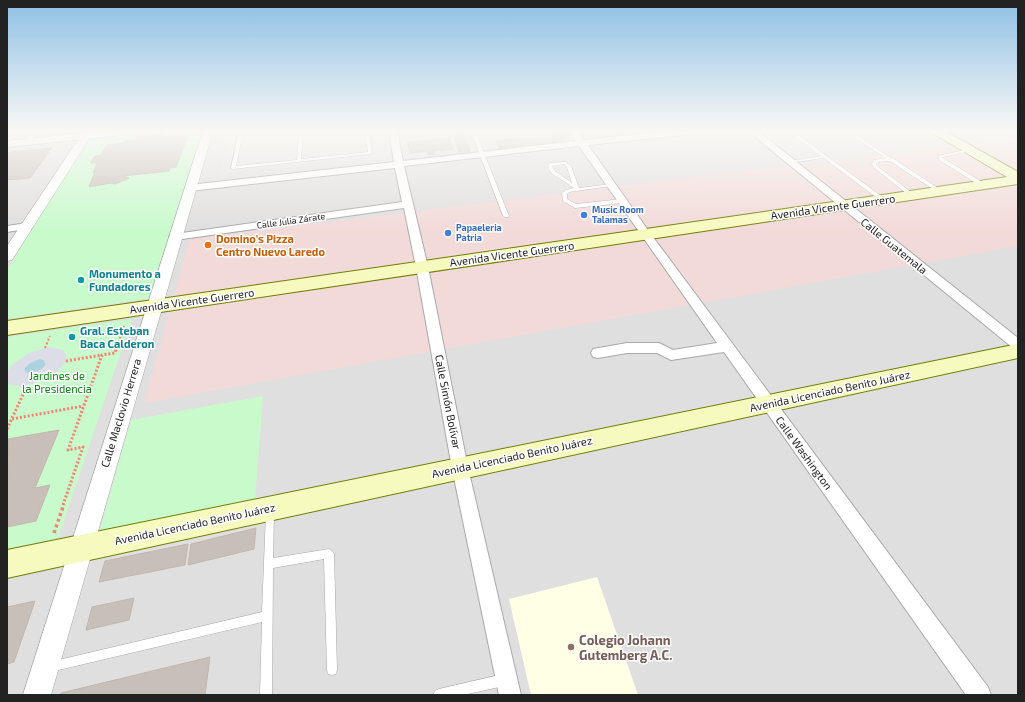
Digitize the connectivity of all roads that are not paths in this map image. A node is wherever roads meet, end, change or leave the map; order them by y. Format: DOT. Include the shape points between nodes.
graph roads {
  1 [pos="68,164"];
  2 [pos="198,164"];
  3 [pos="234,164"];
  4 [pos="268,164"];
  5 [pos="399,164"];
  6 [pos="487,164"];
  7 [pos="555,164"];
  8 [pos="566,164"];
  9 [pos="596,164"];
  10 [pos="792,164"];
  11 [pos="833,164"];
  12 [pos="874,164"];
  13 [pos="899,164"];
  14 [pos="947,164"];
  15 [pos="992,164"];
  16 [pos="1018,179"];
  17 [pos="611,185"];
  18 [pos="983,186"];
  19 [pos="190,188"];
  20 [pos="576,188"];
  21 [pos="941,192"];
  22 [pos="912,196"];
  23 [pos="883,200"];
  24 [pos="622,201"];
  25 [pos="408,204"];
  26 [pos="844,206"];
  27 [pos="506,216"];
  28 [pos="27,226"];
  29 [pos="7,229"];
  30 [pos="646,235"];
  31 [pos="175,238"];
  32 [pos="7,258"];
  33 [pos="422,267"];
  34 [pos="153,306"];
  35 [pos="7,328"];
  36 [pos="1018,345"];
  37 [pos="727,347"];
  38 [pos="1018,351"];
  39 [pos="598,354"];
  40 [pos="768,403"];
  41 [pos="460,468"];
  42 [pos="270,508"];
  43 [pos="80,548"];
  44 [pos="7,564"];
  45 [pos="268,564"];
  46 [pos="267,616"];
  47 [pos="44,669"];
  48 [pos="332,670"];
  49 [pos="506,680"];
  50 [pos="36,695"];
  51 [pos="266,695"];
  52 [pos="439,695"];
  53 [pos="510,695"];
  54 [pos="980,695"];
  1 -- 28 [label="street"];
  2 -- 19 [label="street, Calle Maclovio Herrera"];
  3 -- 4 [label="lane" via="233,168"];
  5 -- 19 [label="street"];
  5 -- 25 [label="street, Calle Simón Bolívar"];
  6 -- 27 [label="lane"];
  7 -- 20 [label="lane" via="550,166 553,172"];
  8 -- 20 [label="lane"];
  9 -- 17 [label="street, Calle Washington"];
  10 -- 26 [label="street, Calle Guatemala"];
  11 -- 23 [label="lane"];
  12 -- 22 [label="lane"];
  13 -- 21 [label="lane"];
  14 -- 18 [label="lane"];
  15 -- 16 [label="main road"];
  16 -- 18 [label="main road, Avenida Vicente Guerrero"];
  17 -- 20 [label="lane"];
  17 -- 24 [label="street, Calle Washington"];
  18 -- 21 [label="main road, Avenida Vicente Guerrero"];
  19 -- 31 [label="street, Calle Maclovio Herrera"];
  20 -- 24 [label="lane" via="564,194 565,200 575,206"];
  21 -- 22 [label="main road, Avenida Vicente Guerrero"];
  22 -- 23 [label="main road, Avenida Vicente Guerrero"];
  23 -- 26 [label="main road, Avenida Vicente Guerrero"];
  24 -- 30 [label="street, Calle Washington"];
  25 -- 31 [label="street, Calle Julia Zárate"];
  25 -- 33 [label="street, Calle Simón Bolívar"];
  26 -- 30 [label="main road, Avenida Vicente Guerrero"];
  26 -- 36 [label="street, Calle Guatemala"];
  28 -- 29 [label="street"];
  28 -- 32 [label="street"];
  30 -- 33 [label="main road, Avenida Vicente Guerrero"];
  30 -- 37 [label="street, Calle Washington"];
  31 -- 34 [label="street, Calle Maclovio Herrera"];
  33 -- 34 [label="main road, Avenida Vicente Guerrero"];
  33 -- 41 [label="street, Calle Simón Bolívar"];
  34 -- 35 [label="main road, Avenida Vicente Guerrero"];
  34 -- 43 [label="street, Calle Maclovio Herrera"];
  37 -- 39 [label="street" via="672,355 659,348 627,348"];
  37 -- 40 [label="street, Calle Washington"];
  38 -- 40 [label="main road, Avenida Licenciado Benito Juárez"];
  40 -- 41 [label="main road, Avenida Licenciado Benito Juárez"];
  40 -- 54 [label="street, Calle Washington"];
  41 -- 42 [label="main road, Avenida Licenciado Benito Juárez"];
  41 -- 49 [label="street, Calle Simón Bolívar"];
  42 -- 43 [label="main road, Avenida Licenciado Benito Juárez"];
  42 -- 45 [label="lane"];
  43 -- 44 [label="main road, Avenida Licenciado Benito Juárez"];
  43 -- 47 [label="street, Calle Maclovio Herrera"];
  45 -- 46 [label="lane"];
  45 -- 48 [label="lane" via="329,554"];
  46 -- 47 [label="lane"];
  46 -- 51 [label="lane"];
  47 -- 50 [label="street, Calle Maclovio Herrera"];
  49 -- 52 [label="lane"];
  49 -- 53 [label="street, Calle Simón Bolívar"];
}
